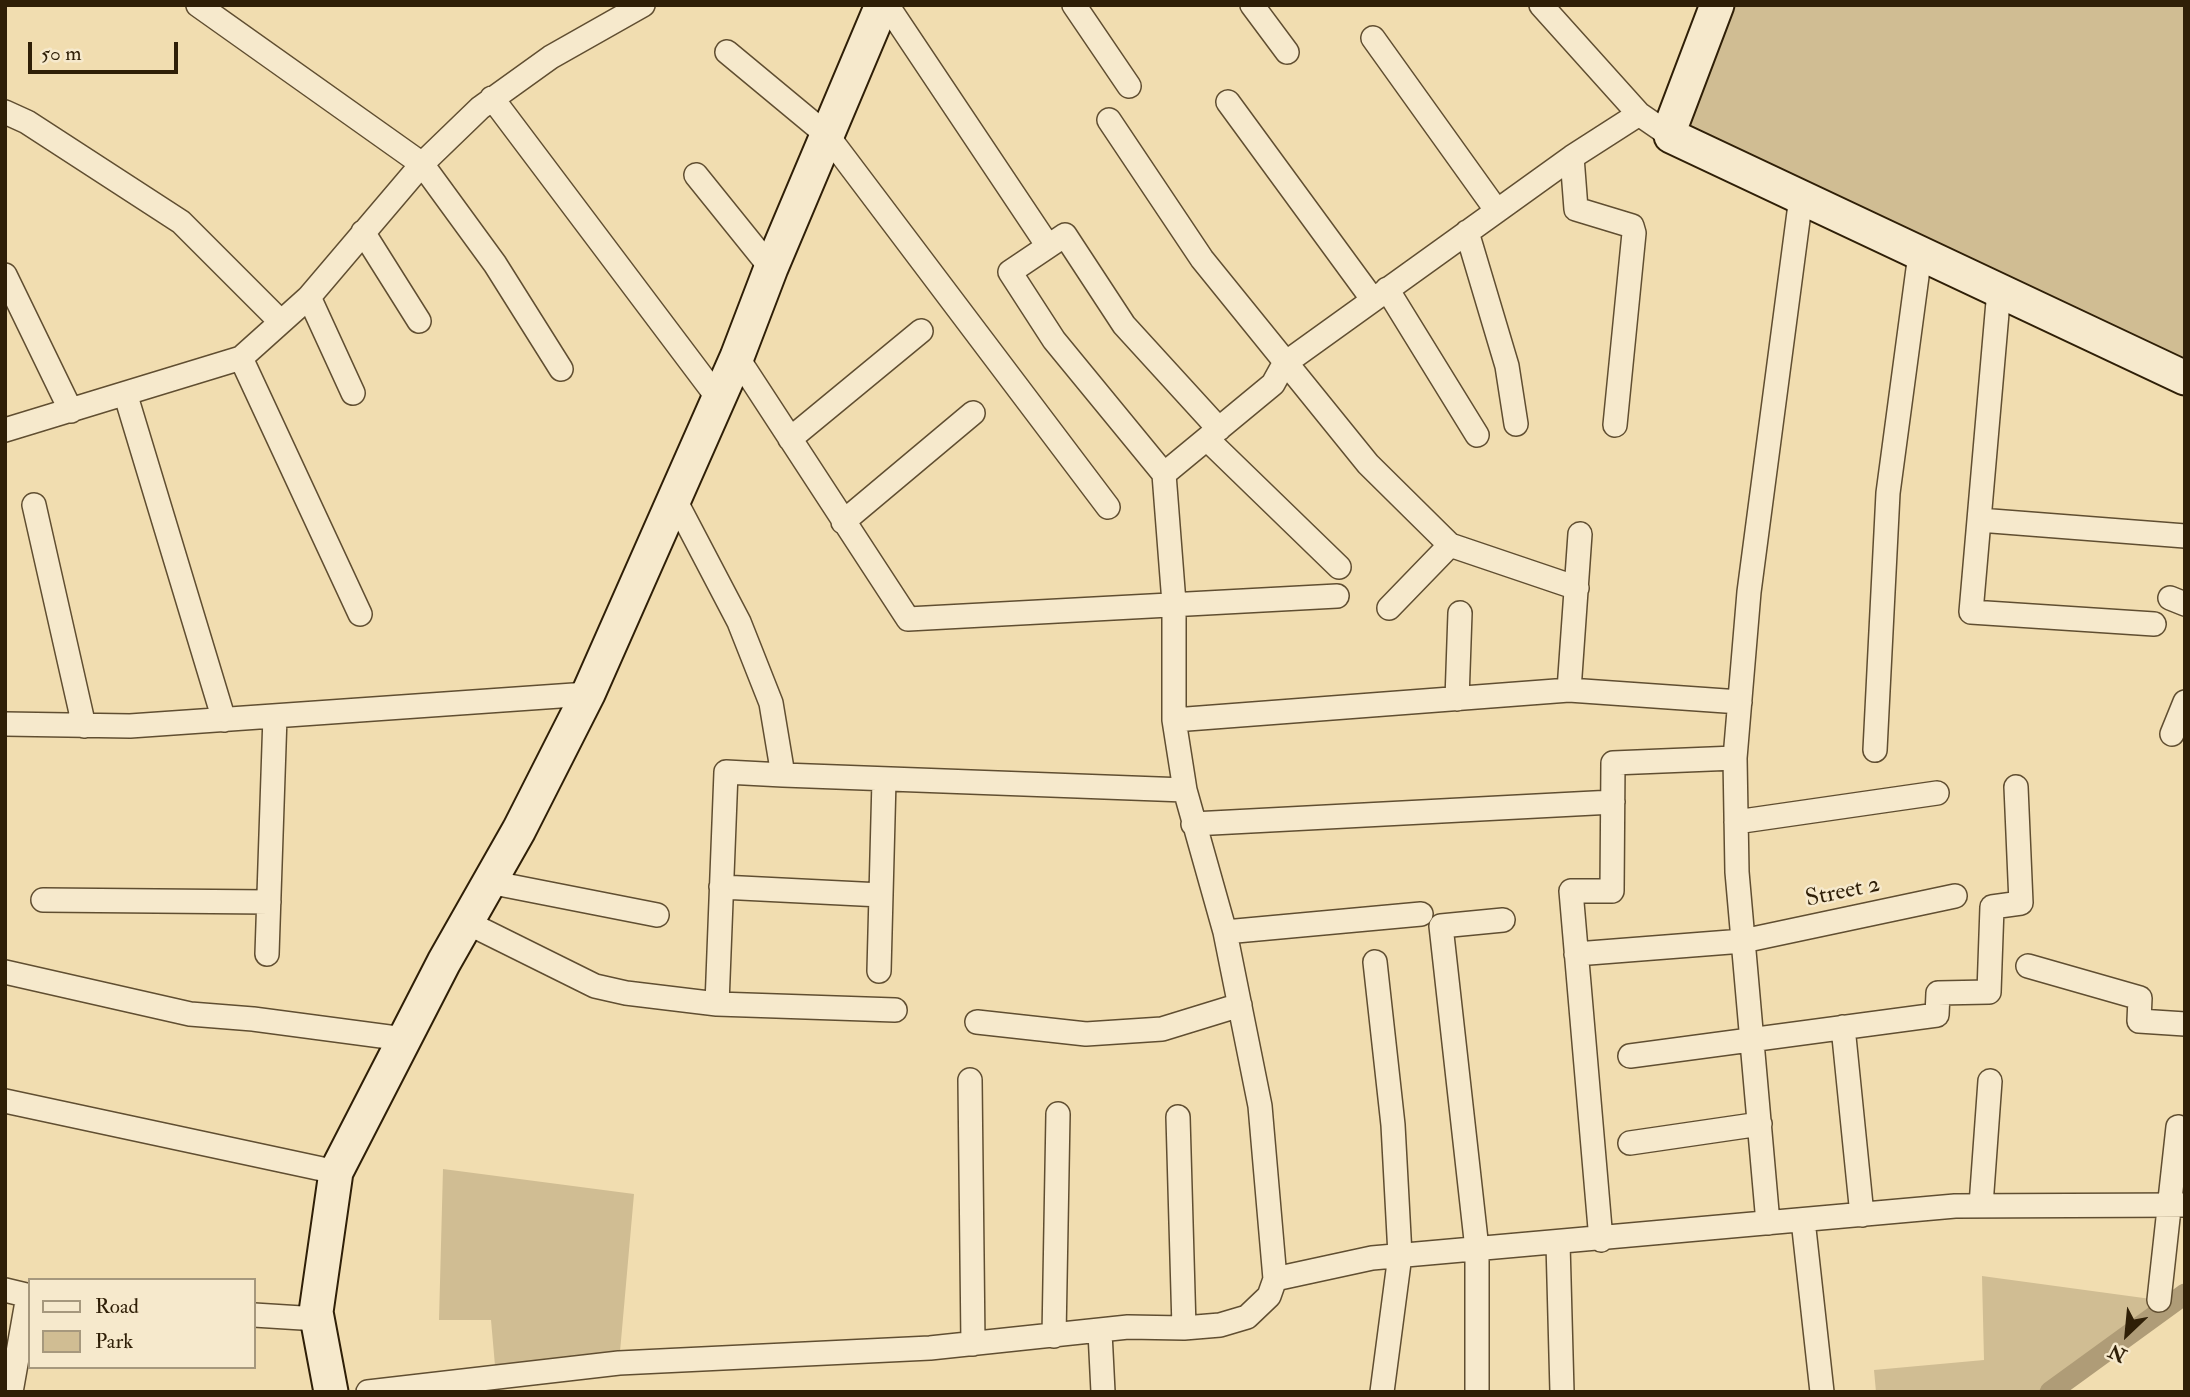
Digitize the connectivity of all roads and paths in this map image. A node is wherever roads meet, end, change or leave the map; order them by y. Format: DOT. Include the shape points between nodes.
graph roads {
  1 [pos="198,5"];
  2 [pos="643,5"];
  3 [pos="884,5"];
  4 [pos="1074,5"];
  5 [pos="1252,5"];
  6 [pos="1541,5"];
  7 [pos="1717,5"];
  8 [pos="1373,38"];
  9 [pos="727,52"];
  10 [pos="1287,52"];
  11 [pos="1129,86"];
  12 [pos="492,98"];
  13 [pos="1228,102"];
  14 [pos="5,112"];
  15 [pos="1639,114"];
  16 [pos="1109,120"];
  17 [pos="827,135"];
  18 [pos="1671,136"];
  19 [pos="1572,157"];
  20 [pos="422,164"];
  21 [pos="696,174"];
  22 [pos="1801,197"];
  23 [pos="1497,211"];
  24 [pos="363,232"];
  25 [pos="1466,232"];
  26 [pos="1048,246"];
  27 [pos="1920,254"];
  28 [pos="771,268"];
  29 [pos="5,275"];
  30 [pos="1998,290"];
  31 [pos="1380,294"];
  32 [pos="309,297"];
  33 [pos="419,321"];
  34 [pos="281,322"];
  35 [pos="921,331"];
  36 [pos="737,357"];
  37 [pos="241,358"];
  38 [pos="1284,364"];
  39 [pos="562,369"];
  40 [pos="2185,378"];
  41 [pos="353,393"];
  42 [pos="126,396"];
  43 [pos="718,398"];
  44 [pos="71,411"];
  45 [pos="973,413"];
  46 [pos="1516,424"];
  47 [pos="1615,425"];
  48 [pos="5,430"];
  49 [pos="1213,434"];
  50 [pos="1477,435"];
  51 [pos="790,439"];
  52 [pos="1164,474"];
  53 [pos="674,498"];
  54 [pos="34,505"];
  55 [pos="1108,507"];
  56 [pos="1979,520"];
  57 [pos="843,522"];
  58 [pos="1580,534"];
  59 [pos="2185,536"];
  60 [pos="1450,545"];
  61 [pos="1339,567"];
  62 [pos="1577,588"];
  63 [pos="1337,596"];
  64 [pos="1174,603"];
  65 [pos="1389,608"];
  66 [pos="1460,613"];
  67 [pos="360,614"];
  68 [pos="2154,624"];
  69 [pos="1569,690"];
  70 [pos="588,694"];
  71 [pos="1457,699"];
  72 [pos="1740,702"];
  73 [pos="2185,702"];
  74 [pos="275,716"];
  75 [pos="224,720"];
  76 [pos="1174,720"];
  77 [pos="5,724"];
  78 [pos="84,726"];
  79 [pos="2172,734"];
  80 [pos="1874,750"];
  81 [pos="1735,758"];
  82 [pos="783,775"];
  83 [pos="884,780"];
  84 [pos="2016,787"];
  85 [pos="1185,790"];
  86 [pos="1937,793"];
  87 [pos="1613,802"];
  88 [pos="1736,822"];
  89 [pos="1193,824"];
  90 [pos="489,882"];
  91 [pos="722,887"];
  92 [pos="881,895"];
  93 [pos="1955,896"];
  94 [pos="43,900"];
  95 [pos="268,902"];
  96 [pos="1420,914"];
  97 [pos="657,915"];
  98 [pos="1503,920"];
  99 [pos="466,922"];
  100 [pos="1225,932"];
  101 [pos="1743,941"];
  102 [pos="267,954"];
  103 [pos="1576,954"];
  104 [pos="1375,962"];
  105 [pos="2028,966"];
  106 [pos="879,971"];
  107 [pos="5,972"];
  108 [pos="717,1004"];
  109 [pos="1240,1005"];
  110 [pos="895,1010"];
  111 [pos="977,1022"];
  112 [pos="2185,1024"];
  113 [pos="1843,1027"];
  114 [pos="404,1039"];
  115 [pos="1752,1039"];
  116 [pos="1630,1056"];
  117 [pos="970,1080"];
  118 [pos="1990,1081"];
  119 [pos="5,1101"];
  120 [pos="1058,1114"];
  121 [pos="1178,1117"];
  122 [pos="1760,1124"];
  123 [pos="2178,1127"];
  124 [pos="1630,1143"];
  125 [pos="336,1172"];
  126 [pos="1980,1205"];
  127 [pos="2177,1205"];
  128 [pos="1862,1214"];
  129 [pos="1803,1220"];
  130 [pos="1769,1223"];
  131 [pos="1601,1240"];
  132 [pos="1558,1243"];
  133 [pos="1477,1250"];
  134 [pos="1400,1255"];
  135 [pos="1275,1279"];
  136 [pos="5,1290"];
  137 [pos="28,1296"];
  138 [pos="2159,1300"];
  139 [pos="28,1301"];
  140 [pos="256,1315"];
  141 [pos="318,1319"];
  142 [pos="1184,1328"];
  143 [pos="1100,1332"];
  144 [pos="1054,1336"];
  145 [pos="973,1344"];
  146 [pos="11,1392"];
  147 [pos="331,1392"];
  148 [pos="368,1392"];
  149 [pos="1103,1392"];
  150 [pos="1382,1392"];
  151 [pos="1478,1392"];
  152 [pos="1562,1392"];
  153 [pos="1822,1392"];
  1 -- 20 [label="street"];
  2 -- 12 [label="street" via="551,57"];
  3 -- 17 [label="street"];
  3 -- 26 [label="street"];
  4 -- 11 [label="street"];
  5 -- 10 [label="street"];
  6 -- 15 [label="street"];
  7 -- 18 [label="street"];
  8 -- 23 [label="street"];
  9 -- 17 [label="street"];
  12 -- 20 [label="street"];
  12 -- 43 [label="street"];
  13 -- 31 [label="street"];
  14 -- 34 [label="street" via="181,222"];
  15 -- 18 [label="street"];
  15 -- 19 [label="street"];
  16 -- 38 [label="street" via="1202,259"];
  17 -- 28 [label="street"];
  17 -- 55 [label="street"];
  18 -- 22 [label="street"];
  19 -- 23 [label="street"];
  19 -- 47 [label="street" via="1576,209 1632,226 1634,233"];
  20 -- 24 [label="street"];
  20 -- 39 [label="street" via="495,264"];
  21 -- 28 [label="street"];
  22 -- 27 [label="street"];
  22 -- 72 [label="street" via="1749,592"];
  23 -- 25 [label="street"];
  24 -- 32 [label="street"];
  24 -- 33 [label="street"];
  25 -- 31 [label="street"];
  25 -- 46 [label="street" via="1507,366"];
  26 -- 49 [label="street" via="1065,235 1124,325"];
  26 -- 52 [label="street" via="1010,272 1054,340"];
  27 -- 30 [label="street"];
  27 -- 80 [label="street" via="1888,493"];
  28 -- 36 [label="street"];
  29 -- 44 [label="street"];
  30 -- 40 [label="street"];
  30 -- 56 [label="street"];
  31 -- 38 [label="street"];
  31 -- 50 [label="street"];
  32 -- 34 [label="street"];
  32 -- 41 [label="street"];
  34 -- 37 [label="street"];
  35 -- 51 [label="street"];
  36 -- 43 [label="street"];
  36 -- 51 [label="street"];
  37 -- 42 [label="street"];
  37 -- 67 [label="street"];
  38 -- 49 [label="street" via="1273,384"];
  38 -- 60 [label="street" via="1368,464"];
  42 -- 44 [label="street"];
  42 -- 75 [label="street"];
  43 -- 53 [label="street"];
  44 -- 48 [label="street"];
  45 -- 57 [label="street"];
  49 -- 52 [label="street"];
  49 -- 61 [label="street"];
  51 -- 57 [label="street"];
  52 -- 64 [label="street"];
  53 -- 70 [label="street"];
  53 -- 82 [label="street" via="739,622 771,703"];
  54 -- 78 [label="street"];
  56 -- 59 [label="street"];
  56 -- 68 [label="street" via="1971,612"];
  57 -- 64 [label="street" via="908,619"];
  58 -- 62 [label="street"];
  60 -- 62 [label="street"];
  60 -- 65 [label="street"];
  62 -- 69 [label="street"];
  63 -- 64 [label="street"];
  64 -- 76 [label="street"];
  66 -- 71 [label="street"];
  69 -- 71 [label="street"];
  69 -- 72 [label="street"];
  70 -- 74 [label="street"];
  70 -- 90 [label="street"];
  71 -- 76 [label="street"];
  72 -- 81 [label="street"];
  73 -- 79 [label="street"];
  74 -- 75 [label="street"];
  74 -- 95 [label="street"];
  75 -- 78 [label="street"];
  76 -- 85 [label="street"];
  77 -- 78 [label="street"];
  81 -- 87 [label="street" via="1613,763"];
  81 -- 88 [label="street"];
  82 -- 83 [label="street"];
  82 -- 91 [label="street" via="726,772"];
  83 -- 85 [label="street"];
  83 -- 92 [label="street"];
  84 -- 113 [label="street" via="2021,904 1992,907 1990,992 1938,993 1937,1015"];
  85 -- 89 [label="street"];
  86 -- 88 [label="street"];
  87 -- 89 [label="street"];
  87 -- 103 [label="street" via="1612,891 1571,891"];
  88 -- 101 [label="street"];
  89 -- 100 [label="street"];
  90 -- 97 [label="street"];
  90 -- 99 [label="street"];
  91 -- 92 [label="street"];
  91 -- 108 [label="street"];
  92 -- 106 [label="street"];
  93 -- 101 [label="street, Street 2"];
  94 -- 95 [label="street"];
  95 -- 102 [label="street"];
  96 -- 100 [label="street"];
  98 -- 133 [label="street" via="1441,926"];
  99 -- 108 [label="street" via="595,986"];
  99 -- 114 [label="street"];
  100 -- 109 [label="street"];
  101 -- 103 [label="street, Street 2"];
  101 -- 115 [label="street"];
  103 -- 131 [label="street"];
  104 -- 134 [label="street" via="1393,1125"];
  105 -- 112 [label="street" via="2140,998 2138,1021"];
  107 -- 114 [label="street" via="190,1014"];
  108 -- 110 [label="street"];
  109 -- 111 [label="street" via="1162,1029 1086,1034"];
  109 -- 135 [label="street" via="1260,1106"];
  113 -- 115 [label="street"];
  113 -- 128 [label="street"];
  114 -- 125 [label="street"];
  115 -- 116 [label="street"];
  115 -- 122 [label="street"];
  117 -- 145 [label="street"];
  118 -- 126 [label="street"];
  119 -- 125 [label="street"];
  120 -- 144 [label="street"];
  121 -- 142 [label="street"];
  122 -- 124 [label="street"];
  122 -- 130 [label="street"];
  123 -- 127 [label="street"];
  125 -- 141 [label="street"];
  126 -- 127 [label="street"];
  126 -- 128 [label="street"];
  127 -- 138 [label="street"];
  128 -- 129 [label="street"];
  129 -- 130 [label="street"];
  129 -- 153 [label="street"];
  130 -- 131 [label="street"];
  131 -- 132 [label="street"];
  132 -- 133 [label="street"];
  132 -- 152 [label="street"];
  133 -- 134 [label="street"];
  133 -- 151 [label="street"];
  134 -- 135 [label="street"];
  134 -- 150 [label="street"];
  135 -- 142 [label="street" via="1269,1296 1247,1317"];
  136 -- 137 [label="street"];
  139 -- 146 [label="street"];
  140 -- 141 [label="street"];
  141 -- 147 [label="street"];
  142 -- 143 [label="street" via="1128,1327"];
  143 -- 144 [label="street"];
  143 -- 149 [label="street"];
  144 -- 145 [label="street"];
  145 -- 148 [label="street" via="632,1362"];
}
